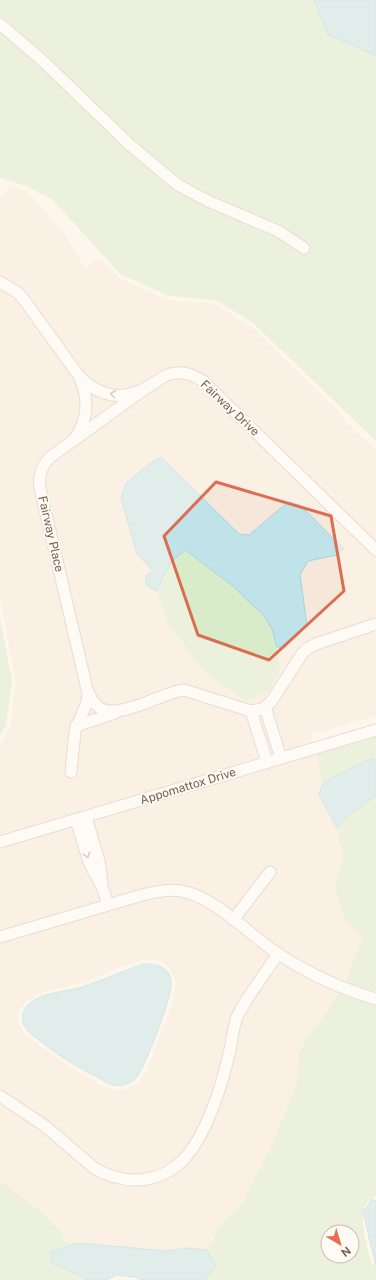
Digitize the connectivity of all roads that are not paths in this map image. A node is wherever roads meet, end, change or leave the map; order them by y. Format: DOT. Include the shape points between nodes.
graph roads {
  1 [pos="0,24"];
  2 [pos="304,248"];
  3 [pos="0,282"];
  4 [pos="79,376"];
  5 [pos="150,386"];
  6 [pos="66,446"];
  7 [pos="376,550"];
  8 [pos="376,624"];
  9 [pos="87,689"];
  10 [pos="265,707"];
  11 [pos="120,712"];
  12 [pos="251,712"];
  13 [pos="76,726"];
  14 [pos="376,730"];
  15 [pos="281,758"];
  16 [pos="267,762"];
  17 [pos="71,772"];
  18 [pos="81,818"];
  19 [pos="0,842"];
  20 [pos="270,872"];
  21 [pos="108,905"];
  22 [pos="233,920"];
  23 [pos="0,937"];
  24 [pos="278,954"];
  25 [pos="376,999"];
  26 [pos="0,1096"];
  1 -- 2 [label="street" via="44,62 130,145 178,185 278,231"];
  3 -- 4 [label="street, Fairway Drive" via="22,297"];
  5 -- 4 [label="street, Fairway Drive, one-way" via="135,394 116,395 97,390"];
  4 -- 6 [label="street" via="86,395 84,418 80,432"];
  5 -- 6 [label="street, Fairway Place"];
  5 -- 7 [label="street, Fairway Drive" via="161,377 176,372 193,375 203,381"];
  6 -- 9 [label="street, Fairway Place" via="44,464 39,482"];
  8 -- 10 [label="street" via="308,648"];
  9 -- 11 [label="street, Fairway Place" via="92,701 99,707 108,712"];
  9 -- 13 [label="street" via="87,702"];
  10 -- 12 [label="street"];
  10 -- 15 [label="street"];
  11 -- 12 [label="street" via="184,690"];
  11 -- 13 [label="street"];
  12 -- 16 [label="street"];
  13 -- 17 [label="street"];
  14 -- 15 [label="street, Appomattox Drive"];
  15 -- 16 [label="street, Appomattox Drive"];
  16 -- 18 [label="street, Appomattox Drive"];
  18 -- 19 [label="street, Appomattox Drive"];
  18 -- 21 [label="street" via="99,861"];
  20 -- 22 [label="street"];
  21 -- 22 [label="street" via="156,892 182,892 207,900"];
  21 -- 23 [label="street"];
  22 -- 24 [label="street"];
  24 -- 25 [label="street" via="336,985"];
  24 -- 26 [label="street" via="236,1019 221,1085 204,1128 187,1156 168,1171 151,1178 134,1180 102,1172 90,1165 45,1126"];
}
